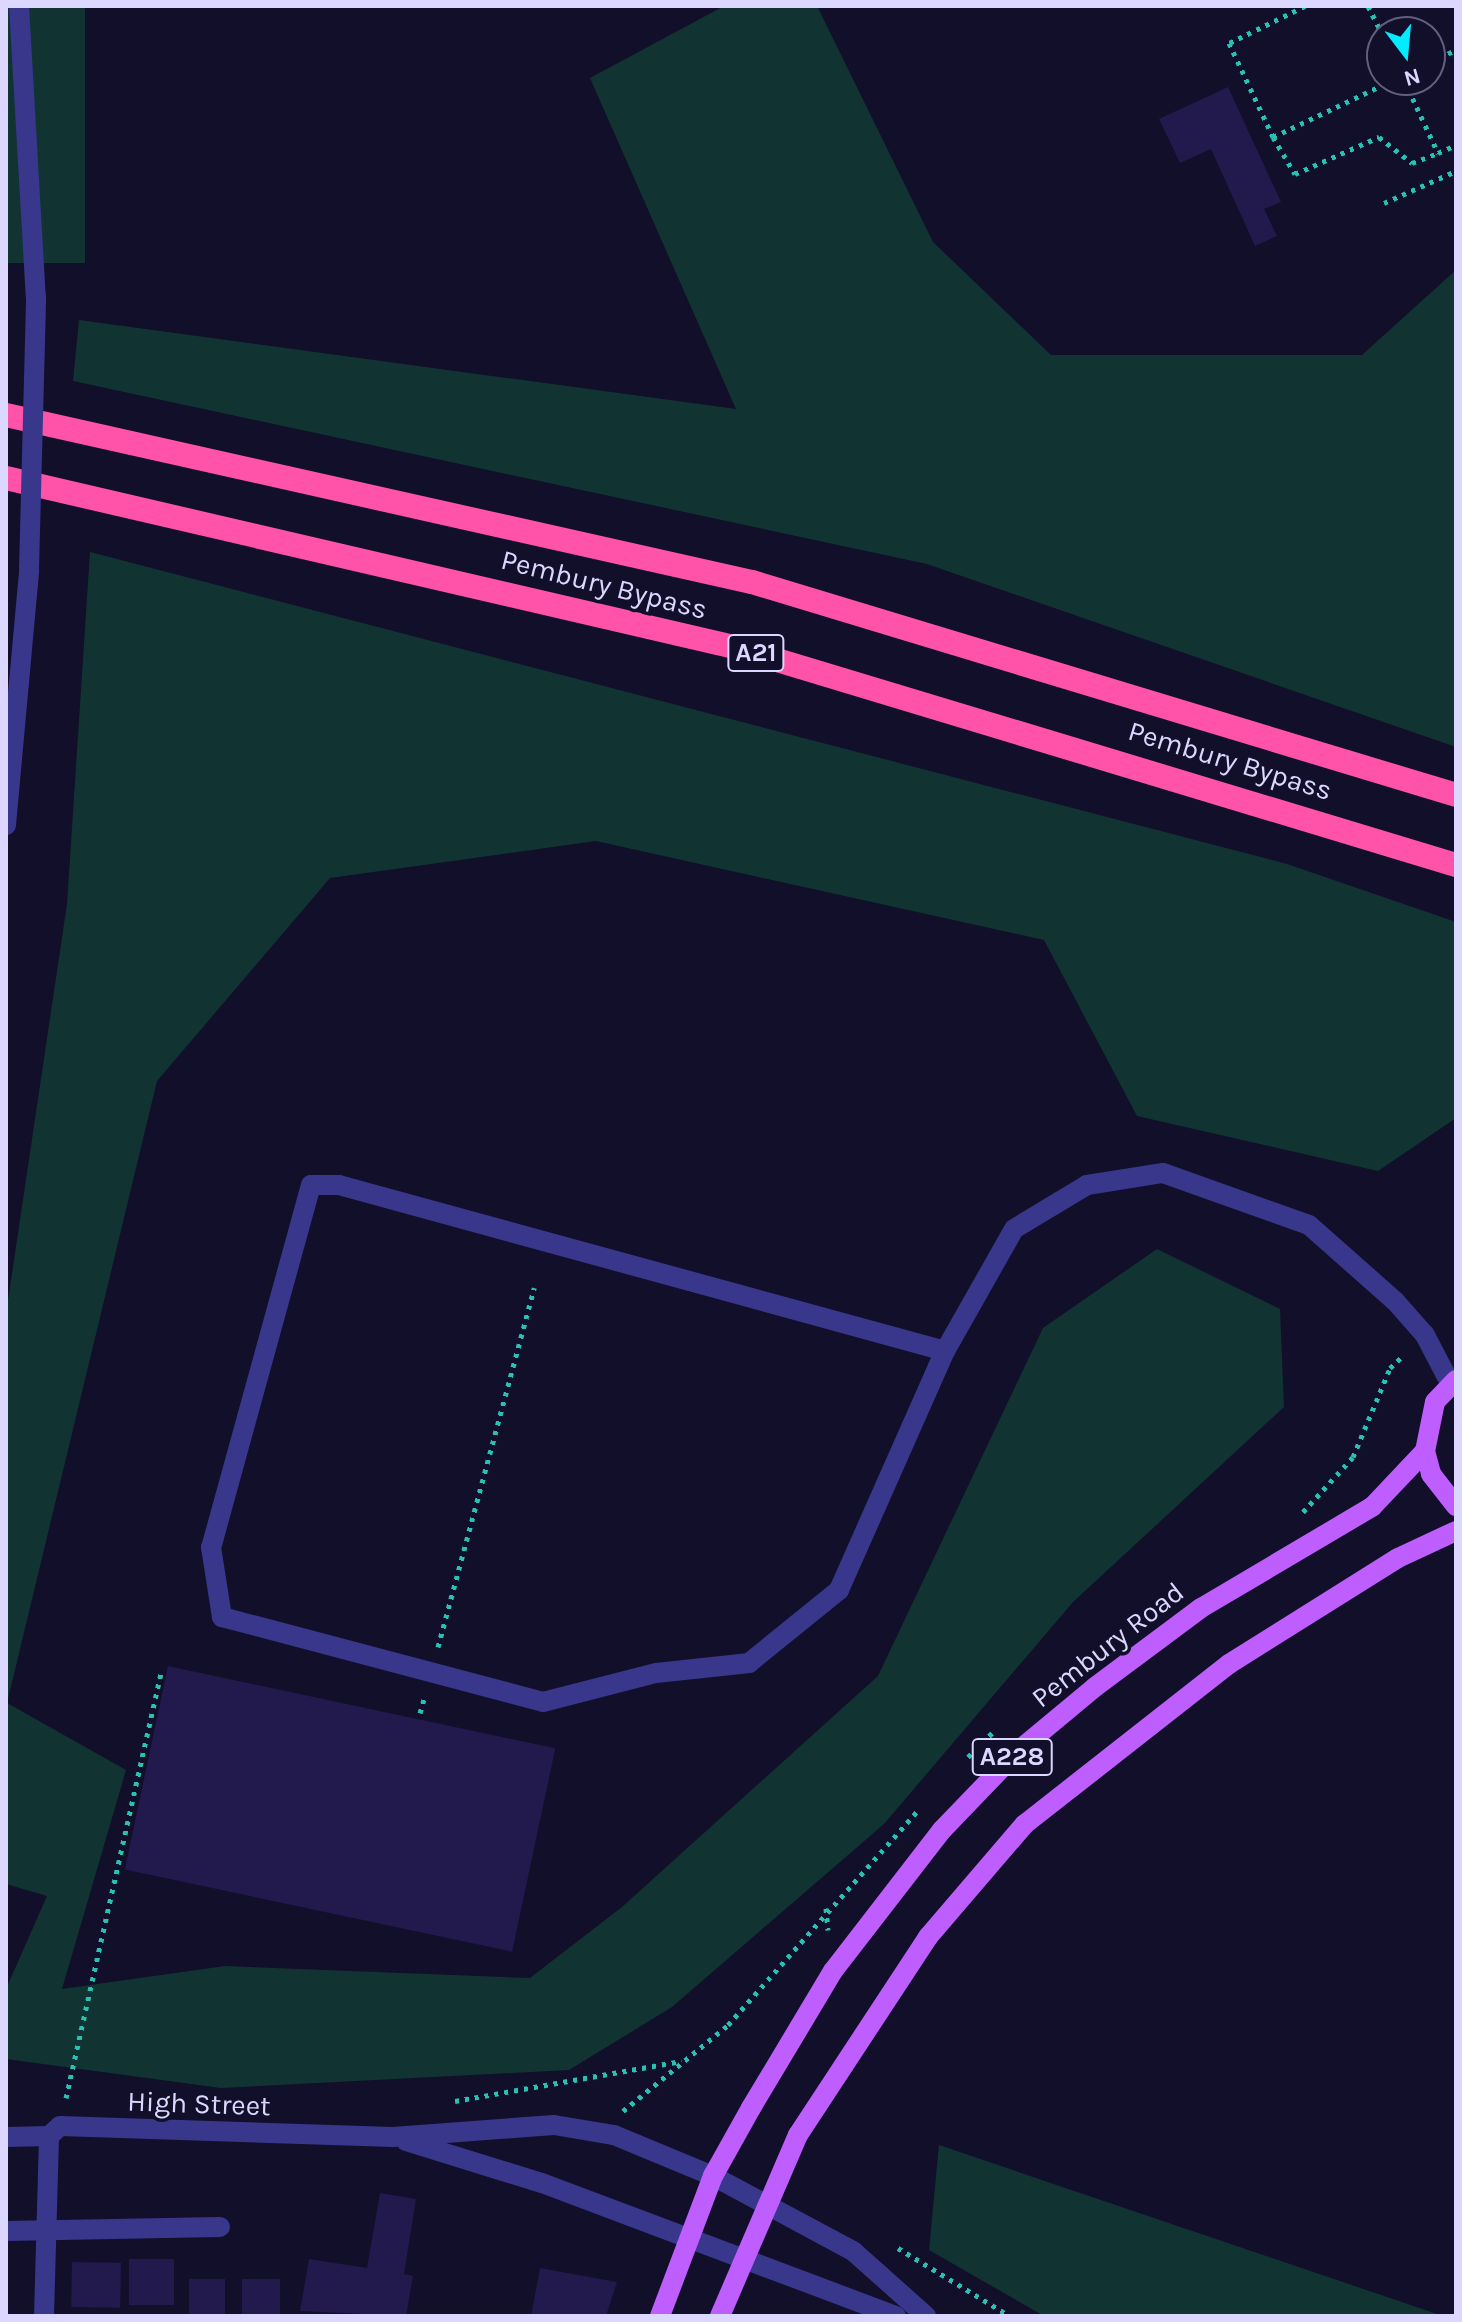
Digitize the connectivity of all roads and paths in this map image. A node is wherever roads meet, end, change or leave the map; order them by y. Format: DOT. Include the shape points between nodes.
graph roads {
  1 [pos="19,6"];
  2 [pos="1305,6"];
  3 [pos="1366,93"];
  4 [pos="1411,96"];
  5 [pos="1273,137"];
  6 [pos="1456,145"];
  7 [pos="1438,153"];
  8 [pos="1456,171"];
  9 [pos="1384,203"];
  10 [pos="6,415"];
  11 [pos="6,478"];
  12 [pos="1456,795"];
  13 [pos="6,825"];
  14 [pos="1456,865"];
  15 [pos="534,1288"];
  16 [pos="945,1351"];
  17 [pos="1453,1381"];
  18 [pos="1425,1451"];
  19 [pos="1456,1506"];
  20 [pos="1456,1531"];
  21 [pos="161,1672"];
  22 [pos="432,1673"];
  23 [pos="420,1713"];
  24 [pos="690,2059"];
  25 [pos="448,2106"];
  26 [pos="54,2131"];
  27 [pos="6,2137"];
  28 [pos="393,2137"];
  29 [pos="713,2176"];
  30 [pos="767,2203"];
  31 [pos="220,2227"];
  32 [pos="6,2231"];
  33 [pos="46,2232"];
  34 [pos="686,2239"];
  35 [pos="853,2251"];
  36 [pos="743,2264"];
  37 [pos="44,2316"];
  38 [pos="660,2316"];
  39 [pos="720,2316"];
  40 [pos="896,2316"];
  41 [pos="926,2316"];
  42 [pos="1010,2316"];
  1 -- 13 [label="street, bridge" via="36,297 29,570"];
  2 -- 5 [label="path" via="1229,43"];
  3 -- 5 [label="path"];
  4 -- 7 [label="path"];
  5 -- 7 [label="path" via="1295,174 1379,137 1412,163"];
  6 -- 7 [label="path"];
  8 -- 9 [label="path"];
  10 -- 12 [label="highway, Pembury Bypass / A21" via="752,582"];
  11 -- 14 [label="highway, Pembury Bypass / A21" via="734,647"];
  15 -- 22 [label="path"];
  16 -- 17 [label="street" via="1014,1229 1087,1185 1163,1173 1309,1225 1395,1301 1425,1335"];
  16 -- 22 [label="street" via="839,1590 749,1663 656,1673 543,1702"];
  16 -- 22 [label="street" via="354,1188 311,1185 211,1547 222,1617"];
  17 -- 18 [label="main road" via="1431,1414"];
  18 -- 19 [label="main road" via="1431,1474"];
  18 -- 29 [label="main road, Pembury Road / A228" via="1372,1507 1201,1608 1018,1751 942,1830 833,1971"];
  20 -- 30 [label="main road, A228" via="1398,1558 1229,1664 1025,1824 964,1891 877,2011 798,2135"];
  21 -- 26 [label="path"];
  22 -- 23 [label="path"];
  24 -- 25 [label="path"];
  26 -- 27 [label="street, High Street"];
  26 -- 28 [label="street, High Street"];
  26 -- 33 [label="street"];
  28 -- 29 [label="street, High Street" via="554,2125 614,2135"];
  28 -- 34 [label="street, High Street" via="542,2183"];
  29 -- 30 [label="street, High Street"];
  29 -- 34 [label="main road, A228"];
  30 -- 35 [label="street, High Street"];
  30 -- 36 [label="main road, A228"];
  31 -- 33 [label="street"];
  32 -- 33 [label="street"];
  33 -- 37 [label="street"];
  34 -- 36 [label="street, High Street"];
  34 -- 38 [label="main road, A228"];
  35 -- 41 [label="street, High Street"];
  35 -- 42 [label="path" via="887,2240"];
  36 -- 39 [label="main road, A228"];
  36 -- 40 [label="street, High Street"];
}
